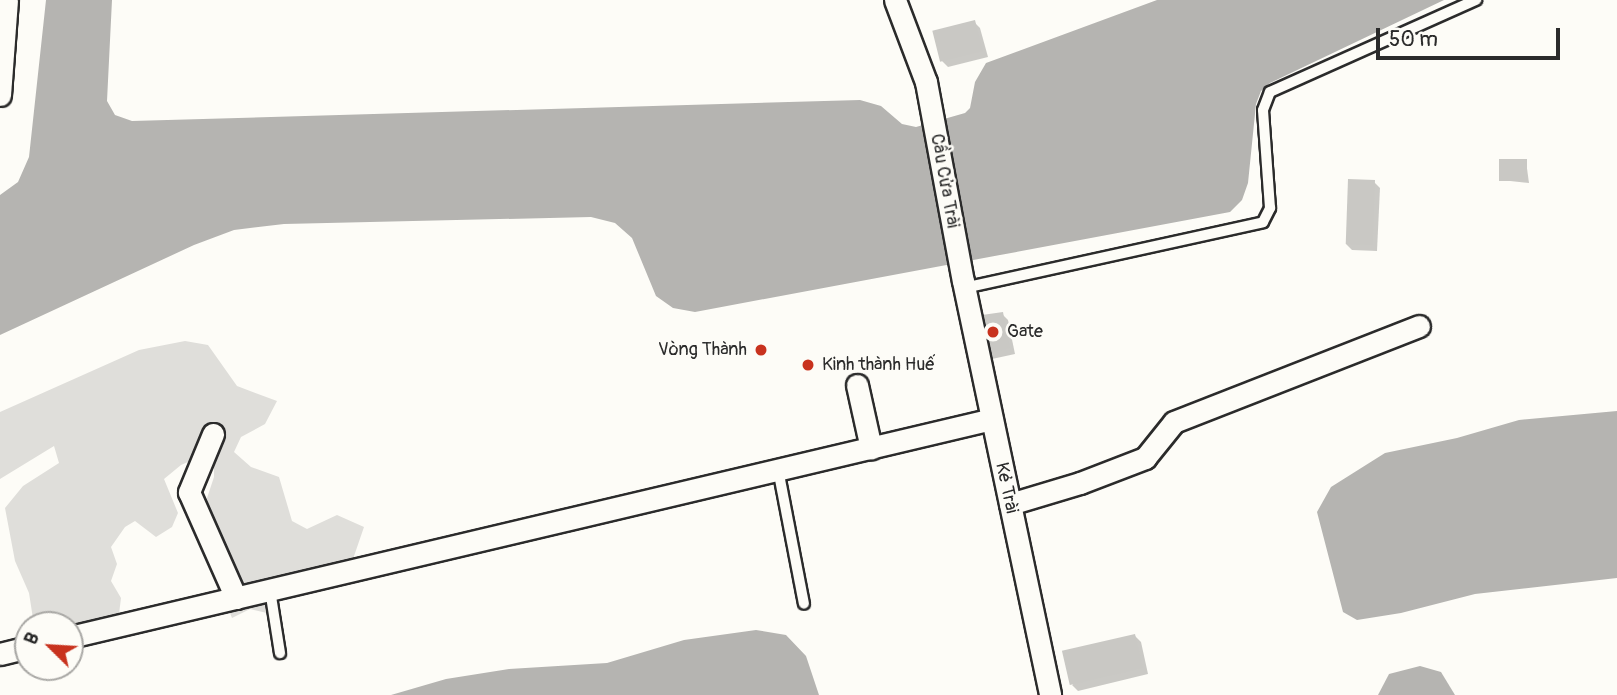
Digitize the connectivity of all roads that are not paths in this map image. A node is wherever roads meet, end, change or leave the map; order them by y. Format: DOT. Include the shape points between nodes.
graph roads {
  1 [pos="7,0"];
  2 [pos="895,0"];
  3 [pos="1476,0"];
  4 [pos="0,95"];
  5 [pos="964,285"];
  6 [pos="1419,326"];
  7 [pos="857,385"];
  8 [pos="992,419"];
  9 [pos="212,434"];
  10 [pos="871,447"];
  11 [pos="778,470"];
  12 [pos="1010,504"];
  13 [pos="270,590"];
  14 [pos="236,598"];
  15 [pos="804,604"];
  16 [pos="84,634"];
  17 [pos="280,653"];
  18 [pos="1050,695"];
  1 -- 4 [label="street"];
  2 -- 5 [label="street, Cầu Cửa Trài" via="926,82"];
  3 -- 5 [label="lane" via="1270,92 1263,110 1270,208 1263,222"];
  5 -- 8 [label="street, Kẻ Trài"];
  6 -- 12 [label="street" via="1174,422 1145,458"];
  7 -- 10 [label="street"];
  8 -- 10 [label="street"];
  8 -- 12 [label="street, Kẻ Trài"];
  9 -- 14 [label="street" via="188,492"];
  10 -- 11 [label="street"];
  11 -- 13 [label="street"];
  11 -- 15 [label="lane"];
  12 -- 18 [label="street, Kẻ Trài"];
  13 -- 14 [label="street"];
  13 -- 17 [label="lane"];
  14 -- 16 [label="street"];
}
